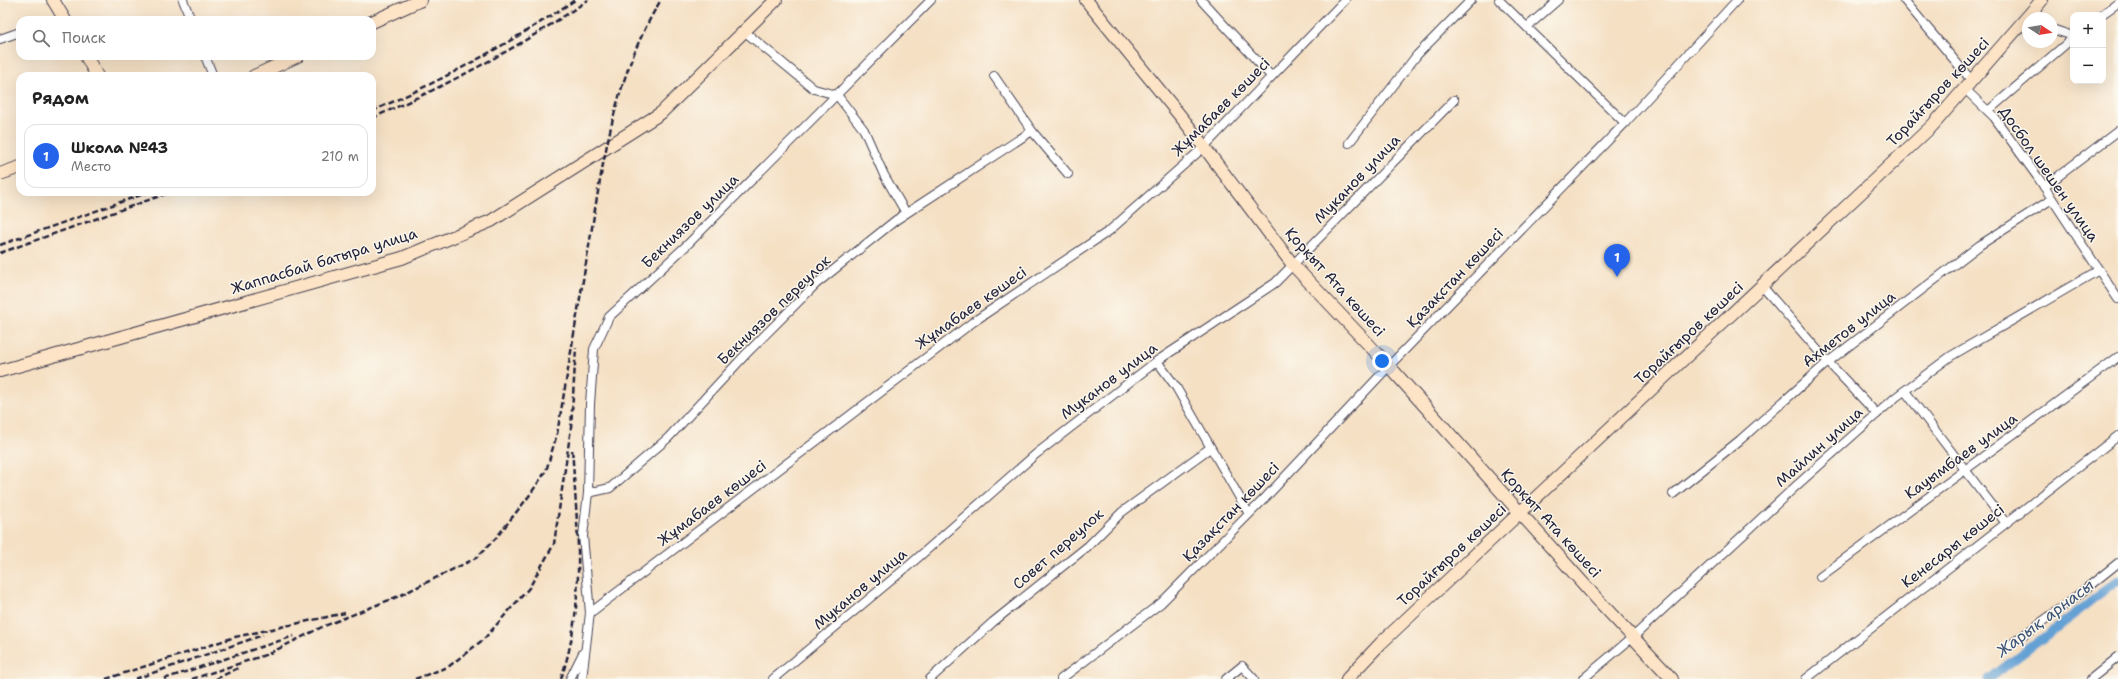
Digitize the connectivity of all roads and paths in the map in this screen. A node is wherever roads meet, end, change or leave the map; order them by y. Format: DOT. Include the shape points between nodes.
graph roads {
  1 [pos="53,0"];
  2 [pos="183,0"];
  3 [pos="421,0"];
  4 [pos="776,0"];
  5 [pos="931,0"];
  6 [pos="1086,0"];
  7 [pos="1201,0"];
  8 [pos="1345,0"];
  9 [pos="1471,0"];
  10 [pos="1499,0"];
  11 [pos="1558,0"];
  12 [pos="1737,0"];
  13 [pos="1904,0"];
  14 [pos="2042,0"];
  15 [pos="2118,3"];
  16 [pos="2033,12"];
  17 [pos="2105,12"];
  18 [pos="61,16"];
  19 [pos="189,16"];
  20 [pos="376,20"];
  21 [pos="2022,25"];
  22 [pos="1527,27"];
  23 [pos="744,31"];
  24 [pos="2058,31"];
  25 [pos="16,33"];
  26 [pos="2070,36"];
  27 [pos="0,39"];
  28 [pos="2070,40"];
  29 [pos="88,60"];
  30 [pos="207,60"];
  31 [pos="289,60"];
  32 [pos="96,72"];
  33 [pos="211,72"];
  34 [pos="263,72"];
  35 [pos="994,76"];
  36 [pos="1271,76"];
  37 [pos="1968,85"];
  38 [pos="837,94"];
  39 [pos="1454,100"];
  40 [pos="1988,111"];
  41 [pos="1625,123"];
  42 [pos="1032,131"];
  43 [pos="2118,131"];
  44 [pos="1349,142"];
  45 [pos="1204,146"];
  46 [pos="16,168"];
  47 [pos="0,174"];
  48 [pos="1068,174"];
  49 [pos="2044,187"];
  50 [pos="2052,199"];
  51 [pos="906,213"];
  52 [pos="1293,264"];
  53 [pos="2099,270"];
  54 [pos="1762,286"];
  55 [pos="2117,295"];
  56 [pos="2118,357"];
  57 [pos="1157,361"];
  58 [pos="1828,362"];
  59 [pos="1389,366"];
  60 [pos="0,372"];
  61 [pos="1905,391"];
  62 [pos="1877,414"];
  63 [pos="2116,440"];
  64 [pos="1210,448"];
  65 [pos="1965,470"];
  66 [pos="588,493"];
  67 [pos="1673,494"];
  68 [pos="1520,513"];
  69 [pos="1249,514"];
  70 [pos="2005,522"];
  71 [pos="2118,563"];
  72 [pos="1820,577"];
  73 [pos="590,613"];
  74 [pos="1633,638"];
  75 [pos="2010,645"];
  76 [pos="586,646"];
  77 [pos="2118,657"];
  78 [pos="570,679"];
  79 [pos="582,679"];
  80 [pos="773,679"];
  81 [pos="930,679"];
  82 [pos="1061,679"];
  83 [pos="1226,679"];
  84 [pos="1254,679"];
  85 [pos="1347,679"];
  86 [pos="1583,679"];
  87 [pos="1672,679"];
  88 [pos="1806,679"];
  89 [pos="2091,679"];
  1 -- 18 [label="main road"];
  2 -- 19 [label="street"];
  3 -- 20 [label="main road"];
  4 -- 23 [label="main road, Жаппасбай батыра улица"];
  5 -- 38 [label="street, Бекниязов улица"];
  6 -- 45 [label="main road, Қорқыт Ата көшесі"];
  7 -- 36 [label="street"];
  8 -- 36 [label="street, Жұмабаев көшесі"];
  9 -- 44 [label="street" via="1417,54"];
  10 -- 22 [label="street"];
  11 -- 22 [label="street"];
  12 -- 41 [label="street, Қазақстан көшесі"];
  13 -- 37 [label="street, Досбол шешен улица"];
  14 -- 16 [label="main road, Торайғыров көшесі"];
  15 -- 17 [label="street"];
  21 -- 37 [label="main road, Торайғыров көшесі"];
  22 -- 41 [label="street"];
  23 -- 38 [label="street" via="814,88"];
  23 -- 60 [label="main road, Жаппасбай батыра улица" via="661,113 491,220 402,258"];
  24 -- 26 [label="street"];
  25 -- 27 [label="street"];
  28 -- 40 [label="street"];
  29 -- 32 [label="main road"];
  30 -- 33 [label="street"];
  31 -- 34 [label="main road"];
  35 -- 42 [label="street"];
  36 -- 45 [label="street, Жұмабаев көшесі"];
  37 -- 40 [label="street, Досбол шешен улица"];
  37 -- 54 [label="main road, Торайғыров көшесі" via="1932,126"];
  38 -- 51 [label="street" via="864,130 884,175"];
  38 -- 66 [label="street, Бекниязов улица" via="687,245 609,317 594,349"];
  39 -- 52 [label="street, Муканов улица"];
  40 -- 49 [label="street, Досбол шешен улица"];
  41 -- 59 [label="street, Қазақстан көшесі"];
  42 -- 48 [label="street"];
  42 -- 51 [label="street, Бекниязов переулок"];
  43 -- 49 [label="street"];
  45 -- 52 [label="main road, Қорқыт Ата көшесі"];
  45 -- 73 [label="street, Жұмабаев көшесі" via="1108,231 973,322"];
  46 -- 47 [label="main road"];
  49 -- 50 [label="street, Досбол шешен улица"];
  50 -- 53 [label="street, Досбол шешен улица"];
  50 -- 58 [label="street, Ахметов улица" via="1980,245"];
  51 -- 66 [label="street, Бекниязов переулок" via="816,284 668,438 610,488"];
  52 -- 57 [label="street, Муканов улица" via="1275,282"];
  52 -- 59 [label="main road, Қорқыт Ата көшесі"];
  53 -- 55 [label="street, Досбол шешен улица"];
  53 -- 61 [label="street, Майлин улица" via="1952,356"];
  54 -- 58 [label="street"];
  54 -- 68 [label="main road, Торайғыров көшесі"];
  56 -- 65 [label="street, Кауымбаев улица"];
  57 -- 64 [label="street" via="1176,387"];
  57 -- 80 [label="street, Муканов улица" via="1036,454 913,562"];
  58 -- 62 [label="street"];
  58 -- 67 [label="street, Ахметов улица" via="1740,440"];
  59 -- 68 [label="main road, Қорқыт Ата көшесі"];
  59 -- 69 [label="street, Қазақстан көшесі"];
  61 -- 62 [label="street, Майлин улица"];
  61 -- 65 [label="street"];
  62 -- 74 [label="street, Майлин улица"];
  63 -- 70 [label="street, Кенесары көшесі"];
  64 -- 69 [label="street"];
  64 -- 81 [label="street, Совет переулок" via="1122,512 1088,546 993,622"];
  65 -- 70 [label="street"];
  65 -- 72 [label="street, Кауымбаев улица"];
  66 -- 73 [label="street, Бекниязов улица" via="583,536"];
  68 -- 74 [label="main road, Қорқыт Ата көшесі"];
  68 -- 85 [label="main road, Торайғыров көшесі" via="1381,643"];
  69 -- 82 [label="street, Қазақстан көшесі" via="1161,603"];
  70 -- 88 [label="street, Кенесары көшесі"];
  71 -- 75 [label="street" via="2074,599"];
  73 -- 76 [label="street, Бекниязов улица"];
  74 -- 86 [label="street, Майлин улица"];
  74 -- 87 [label="main road, Қорқыт Ата көшесі"];
  76 -- 78 [label="street"];
  76 -- 79 [label="street, Бекниязов улица"];
  77 -- 89 [label="street"];
  83 -- 84 [label="street" via="1242,666"];
}
